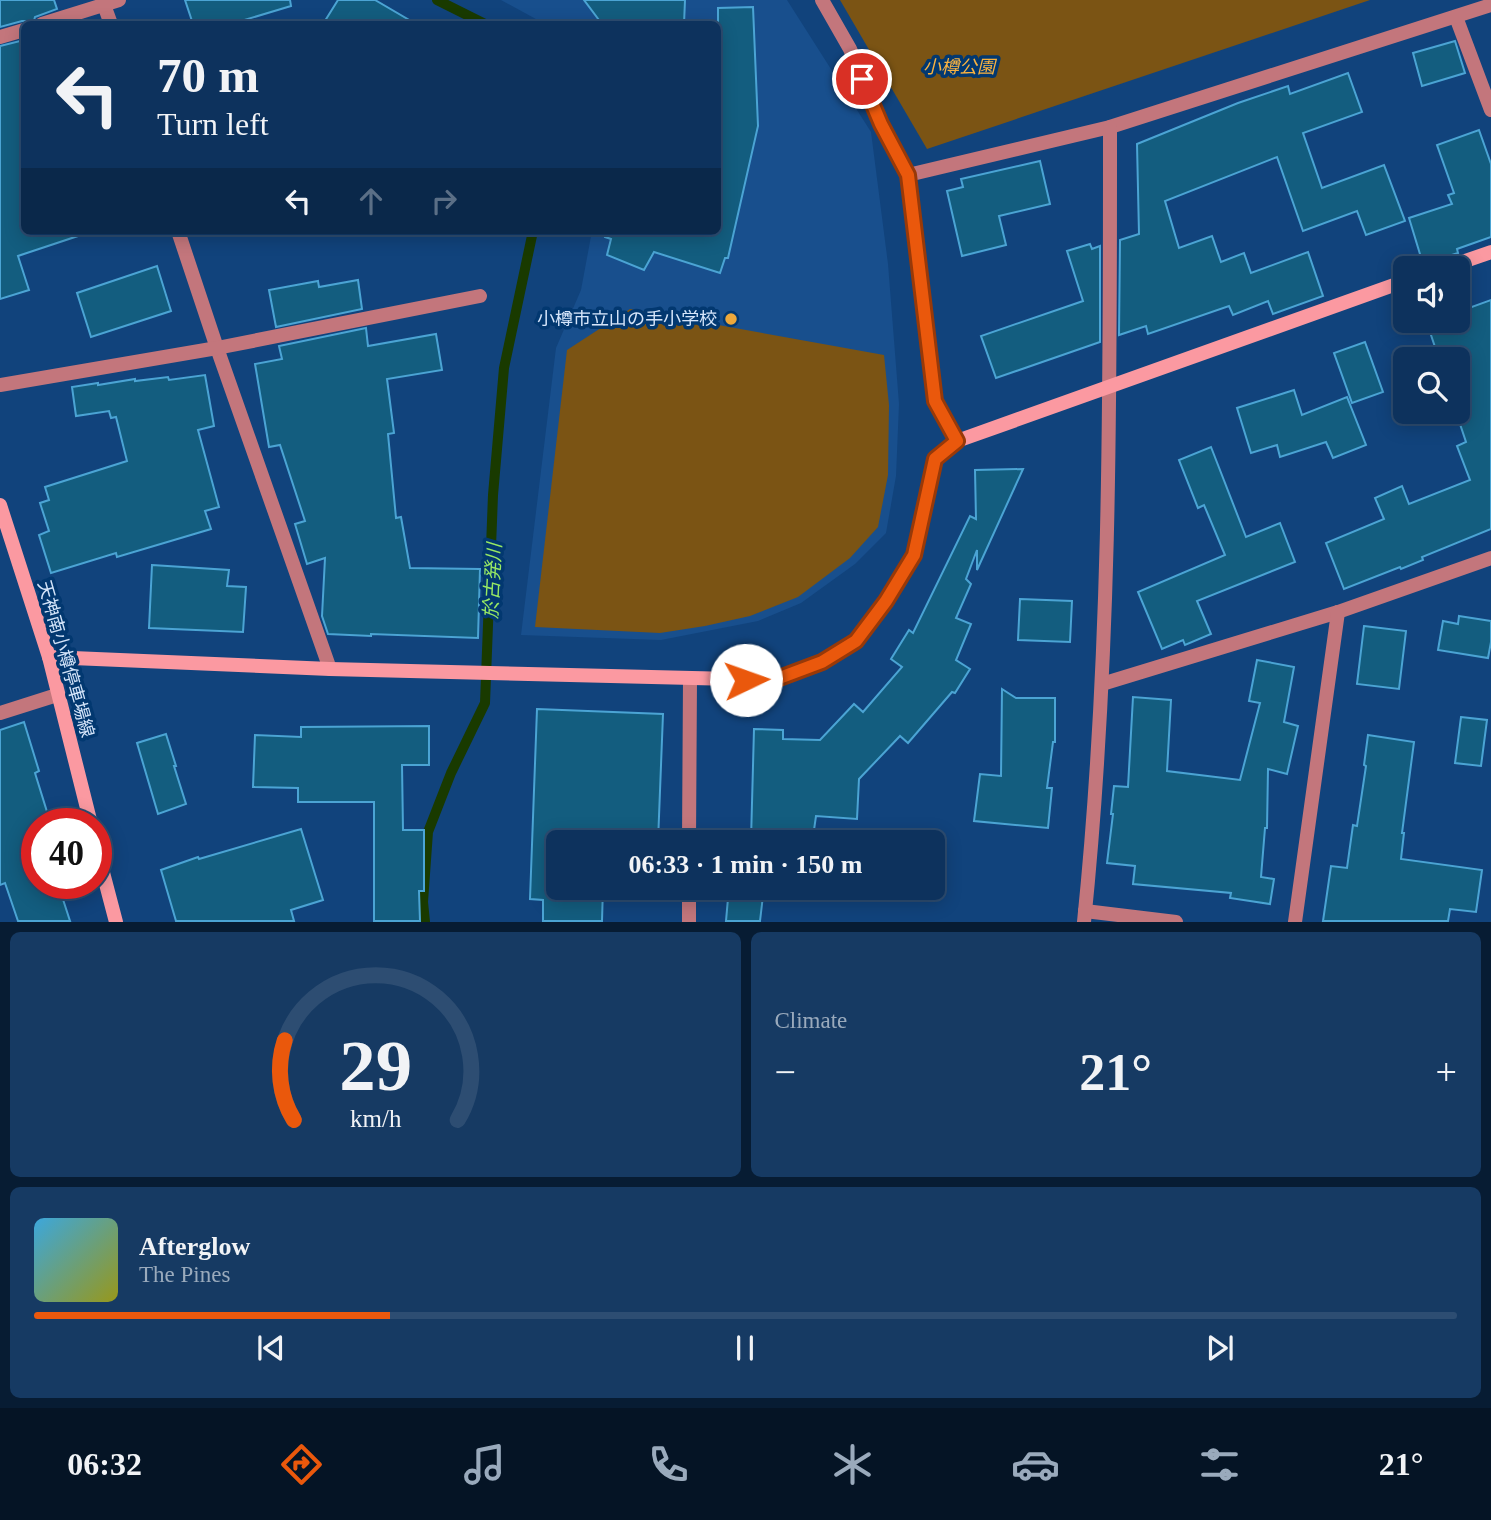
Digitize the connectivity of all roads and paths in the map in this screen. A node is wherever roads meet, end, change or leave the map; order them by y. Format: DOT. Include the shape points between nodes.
graph roads {
  1 [pos="119,0"];
  2 [pos="822,0"];
  3 [pos="104,5"];
  4 [pos="1491,5"];
  5 [pos="1456,17"];
  6 [pos="52,21"];
  7 [pos="110,21"];
  8 [pos="21,31"];
  9 [pos="0,37"];
  10 [pos="1491,110"];
  11 [pos="1110,127"];
  12 [pos="908,175"];
  13 [pos="179,235"];
  14 [pos="1491,252"];
  15 [pos="1470,259"];
  16 [pos="1393,285"];
  17 [pos="480,296"];
  18 [pos="217,348"];
  19 [pos="0,385"];
  20 [pos="1110,387"];
  21 [pos="957,441"];
  22 [pos="0,505"];
  23 [pos="1491,558"];
  24 [pos="1338,612"];
  25 [pos="48,657"];
  26 [pos="330,669"];
  27 [pos="690,679"];
  28 [pos="1102,684"];
  29 [pos="57,695"];
  30 [pos="0,712"];
  31 [pos="87,808"];
  32 [pos="689,830"];
  33 [pos="110,899"];
  34 [pos="689,900"];
  35 [pos="1084,916"];
  36 [pos="116,922"];
  37 [pos="689,922"];
  38 [pos="1176,922"];
  39 [pos="1295,922"];
  1 -- 3 [label="street"];
  2 -- 12 [label="street" via="850,49"];
  3 -- 6 [label="street"];
  3 -- 7 [label="street"];
  4 -- 5 [label="street"];
  5 -- 10 [label="street"];
  5 -- 11 [label="street"];
  8 -- 9 [label="street"];
  11 -- 12 [label="street"];
  11 -- 20 [label="street"];
  12 -- 21 [label="street" via="935,401"];
  13 -- 18 [label="street"];
  14 -- 15 [label="street"];
  16 -- 20 [label="street"];
  17 -- 18 [label="street"];
  18 -- 19 [label="street"];
  18 -- 26 [label="street"];
  20 -- 21 [label="street"];
  20 -- 28 [label="street"];
  21 -- 27 [label="street" via="935,459 914,555 856,641 822,662 774,680"];
  22 -- 25 [label="street, 天神南小樽停車場線"];
  23 -- 24 [label="street"];
  24 -- 28 [label="street"];
  24 -- 39 [label="street"];
  25 -- 26 [label="street"];
  25 -- 29 [label="street, 天神南小樽停車場線"];
  26 -- 27 [label="street"];
  27 -- 32 [label="street"];
  28 -- 35 [label="street"];
  29 -- 30 [label="street"];
  29 -- 31 [label="street, 天神南小樽停車場線"];
  33 -- 36 [label="street"];
  34 -- 37 [label="street"];
  35 -- 38 [label="street"];
}
